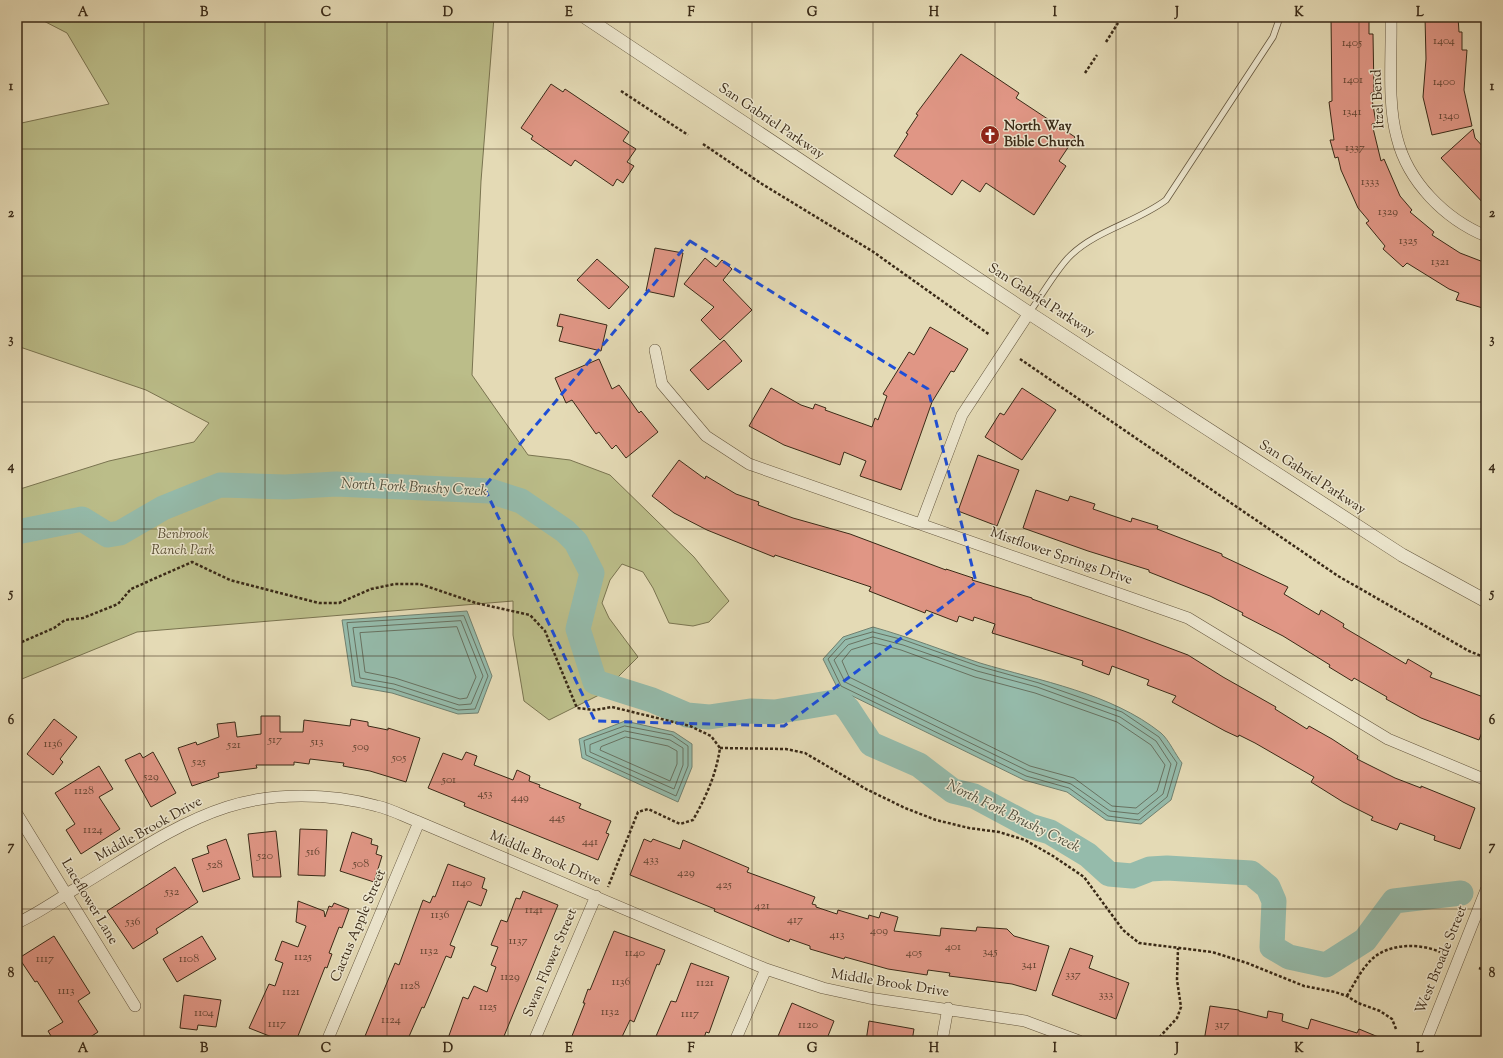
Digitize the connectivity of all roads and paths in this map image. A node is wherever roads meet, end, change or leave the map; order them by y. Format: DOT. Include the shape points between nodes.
graph roads {
  1 [pos="585,17"];
  2 [pos="1280,17"];
  3 [pos="1391,17"];
  4 [pos="1118,23"];
  5 [pos="1106,42"];
  6 [pos="1097,55"];
  7 [pos="1085,73"];
  8 [pos="621,91"];
  9 [pos="688,135"];
  10 [pos="703,144"];
  11 [pos="1486,236"];
  12 [pos="1029,313"];
  13 [pos="990,336"];
  14 [pos="655,350"];
  15 [pos="1020,359"];
  16 [pos="921,524"];
  17 [pos="1486,601"];
  18 [pos="17,644"];
  19 [pos="1486,658"];
  20 [pos="720,748"];
  21 [pos="1486,780"];
  22 [pos="17,814"];
  23 [pos="419,822"];
  24 [pos="608,887"];
  25 [pos="1486,890"];
  26 [pos="66,894"];
  27 [pos="596,896"];
  28 [pos="17,923"];
  29 [pos="1178,948"];
  30 [pos="1440,952"];
  31 [pos="1479,968"];
  32 [pos="766,969"];
  33 [pos="1486,970"];
  34 [pos="1347,996"];
  35 [pos="135,1006"];
  36 [pos="948,1008"];
  37 [pos="1396,1029"];
  38 [pos="327,1041"];
  39 [pos="534,1041"];
  40 [pos="735,1041"];
  41 [pos="942,1041"];
  42 [pos="1078,1041"];
  43 [pos="1156,1041"];
  44 [pos="1426,1041"];
  1 -- 12 [label="street, San Gabriel Parkway"];
  2 -- 12 [label="lane" via="1273,37 1166,200 1085,244 1070,256"];
  3 -- 11 [label="street, Itzel Bend" via="1392,113 1397,139 1410,168 1424,189 1446,213 1469,229"];
  4 -- 5 [label="path"];
  6 -- 7 [label="path"];
  8 -- 9 [label="path"];
  10 -- 13 [label="path" via="762,184 872,251"];
  12 -- 16 [label="street" via="962,415"];
  12 -- 17 [label="street, San Gabriel Parkway" via="1402,555"];
  14 -- 16 [label="street, Mistflower Springs Drive" via="662,384 706,436 749,464"];
  15 -- 19 [label="path" via="1338,576"];
  16 -- 21 [label="street, Mistflower Springs Drive" via="1188,618 1388,739"];
  18 -- 20 [label="path" via="54,628 65,620 83,618 118,604 131,589 192,562 230,580 319,603 339,603 371,589 395,584 420,584 476,603 530,615 545,631 577,708 595,710 612,707 690,726 711,736"];
  20 -- 24 [label="path" via="717,769 693,820 680,824 648,810 638,812"];
  20 -- 29 [label="path" via="786,749 805,753 866,789 905,808 936,820 999,832 1025,840 1084,877 1123,930 1139,943"];
  22 -- 26 [label="street, Laceflower Lane"];
  23 -- 26 [label="street, Middle Brook Drive" via="378,806 346,799 286,797 256,800 227,806 199,817"];
  23 -- 27 [label="street, Middle Brook Drive"];
  23 -- 38 [label="street, Cactus Apple Street"];
  25 -- 44 [label="street, West Broade Street"];
  26 -- 28 [label="street, Middle Brook Drive"];
  26 -- 35 [label="street, Laceflower Lane"];
  27 -- 32 [label="street, Middle Brook Drive"];
  27 -- 39 [label="street, Swan Flower Street"];
  29 -- 34 [label="path" via="1212,952 1304,986"];
  29 -- 43 [label="path" via="1177,980 1181,1007 1177,1018"];
  30 -- 34 [label="path" via="1428,947 1388,949 1372,959"];
  31 -- 33 [label="path"];
  32 -- 36 [label="street, Middle Brook Drive" via="823,988 869,998"];
  32 -- 40 [label="street"];
  34 -- 37 [label="path" via="1392,1019"];
  36 -- 41 [label="street"];
  36 -- 42 [label="street, Middle Brook Drive" via="1026,1021"];
}
